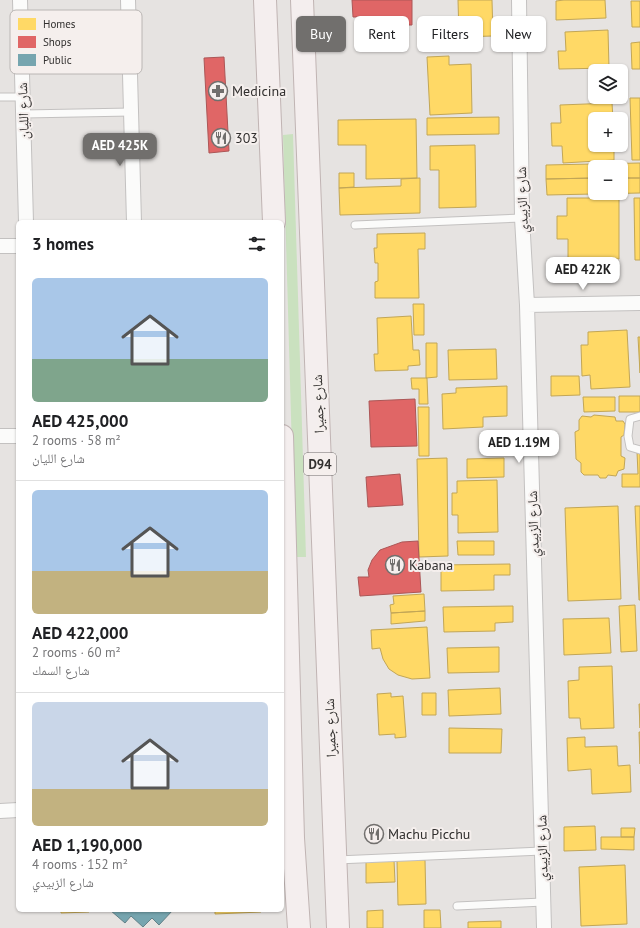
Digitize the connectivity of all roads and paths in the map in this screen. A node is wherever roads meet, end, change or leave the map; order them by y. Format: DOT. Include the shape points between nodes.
graph roads {
  1 [pos="20,0"];
  2 [pos="128,0"];
  3 [pos="265,0"];
  4 [pos="302,0"];
  5 [pos="519,0"];
  6 [pos="20,10"];
  7 [pos="128,10"];
  8 [pos="22,74"];
  9 [pos="130,74"];
  10 [pos="0,97"];
  11 [pos="22,97"];
  12 [pos="131,112"];
  13 [pos="24,114"];
  14 [pos="522,218"];
  15 [pos="26,220"];
  16 [pos="134,220"];
  17 [pos="274,220"];
  18 [pos="355,225"];
  19 [pos="0,246"];
  20 [pos="16,246"];
  21 [pos="640,302"];
  22 [pos="527,305"];
  23 [pos="640,416"];
  24 [pos="0,436"];
  25 [pos="16,436"];
  26 [pos="640,450"];
  27 [pos="284,570"];
  28 [pos="287,772"];
  29 [pos="0,810"];
  30 [pos="16,810"];
  31 [pos="288,832"];
  32 [pos="542,851"];
  33 [pos="335,860"];
  34 [pos="543,902"];
  35 [pos="457,906"];
  36 [pos="299,928"];
  37 [pos="338,928"];
  38 [pos="544,928"];
  1 -- 6 [label="street, شارع الليان"];
  2 -- 7 [label="street"];
  3 -- 17 [label="main road"];
  4 -- 33 [label="main road, شارع جميرا / D94"];
  5 -- 14 [label="street, شارع الزبيدي"];
  8 -- 11 [label="street, شارع الليان"];
  9 -- 12 [label="street"];
  10 -- 11 [label="lane"];
  11 -- 13 [label="street, شارع الليان"];
  12 -- 13 [label="lane"];
  12 -- 16 [label="street"];
  13 -- 15 [label="street, شارع الليان"];
  14 -- 18 [label="lane"];
  14 -- 22 [label="street, شارع الزبيدي"];
  19 -- 20 [label="street"];
  21 -- 22 [label="street"];
  22 -- 32 [label="street, شارع الزبيدي"];
  23 -- 26 [label="lane" via="630,419 628,429 630,446"];
  24 -- 25 [label="street"];
  27 -- 28 [label="main road, D94"];
  28 -- 31 [label="main road, D94"];
  29 -- 30 [label="street"];
  31 -- 36 [label="main road, D94"];
  32 -- 33 [label="lane"];
  32 -- 34 [label="street, شارع الزبيدي"];
  33 -- 37 [label="main road, شارع جميرا / D94"];
  34 -- 35 [label="lane"];
  34 -- 38 [label="street, شارع الزبيدي"];
}
